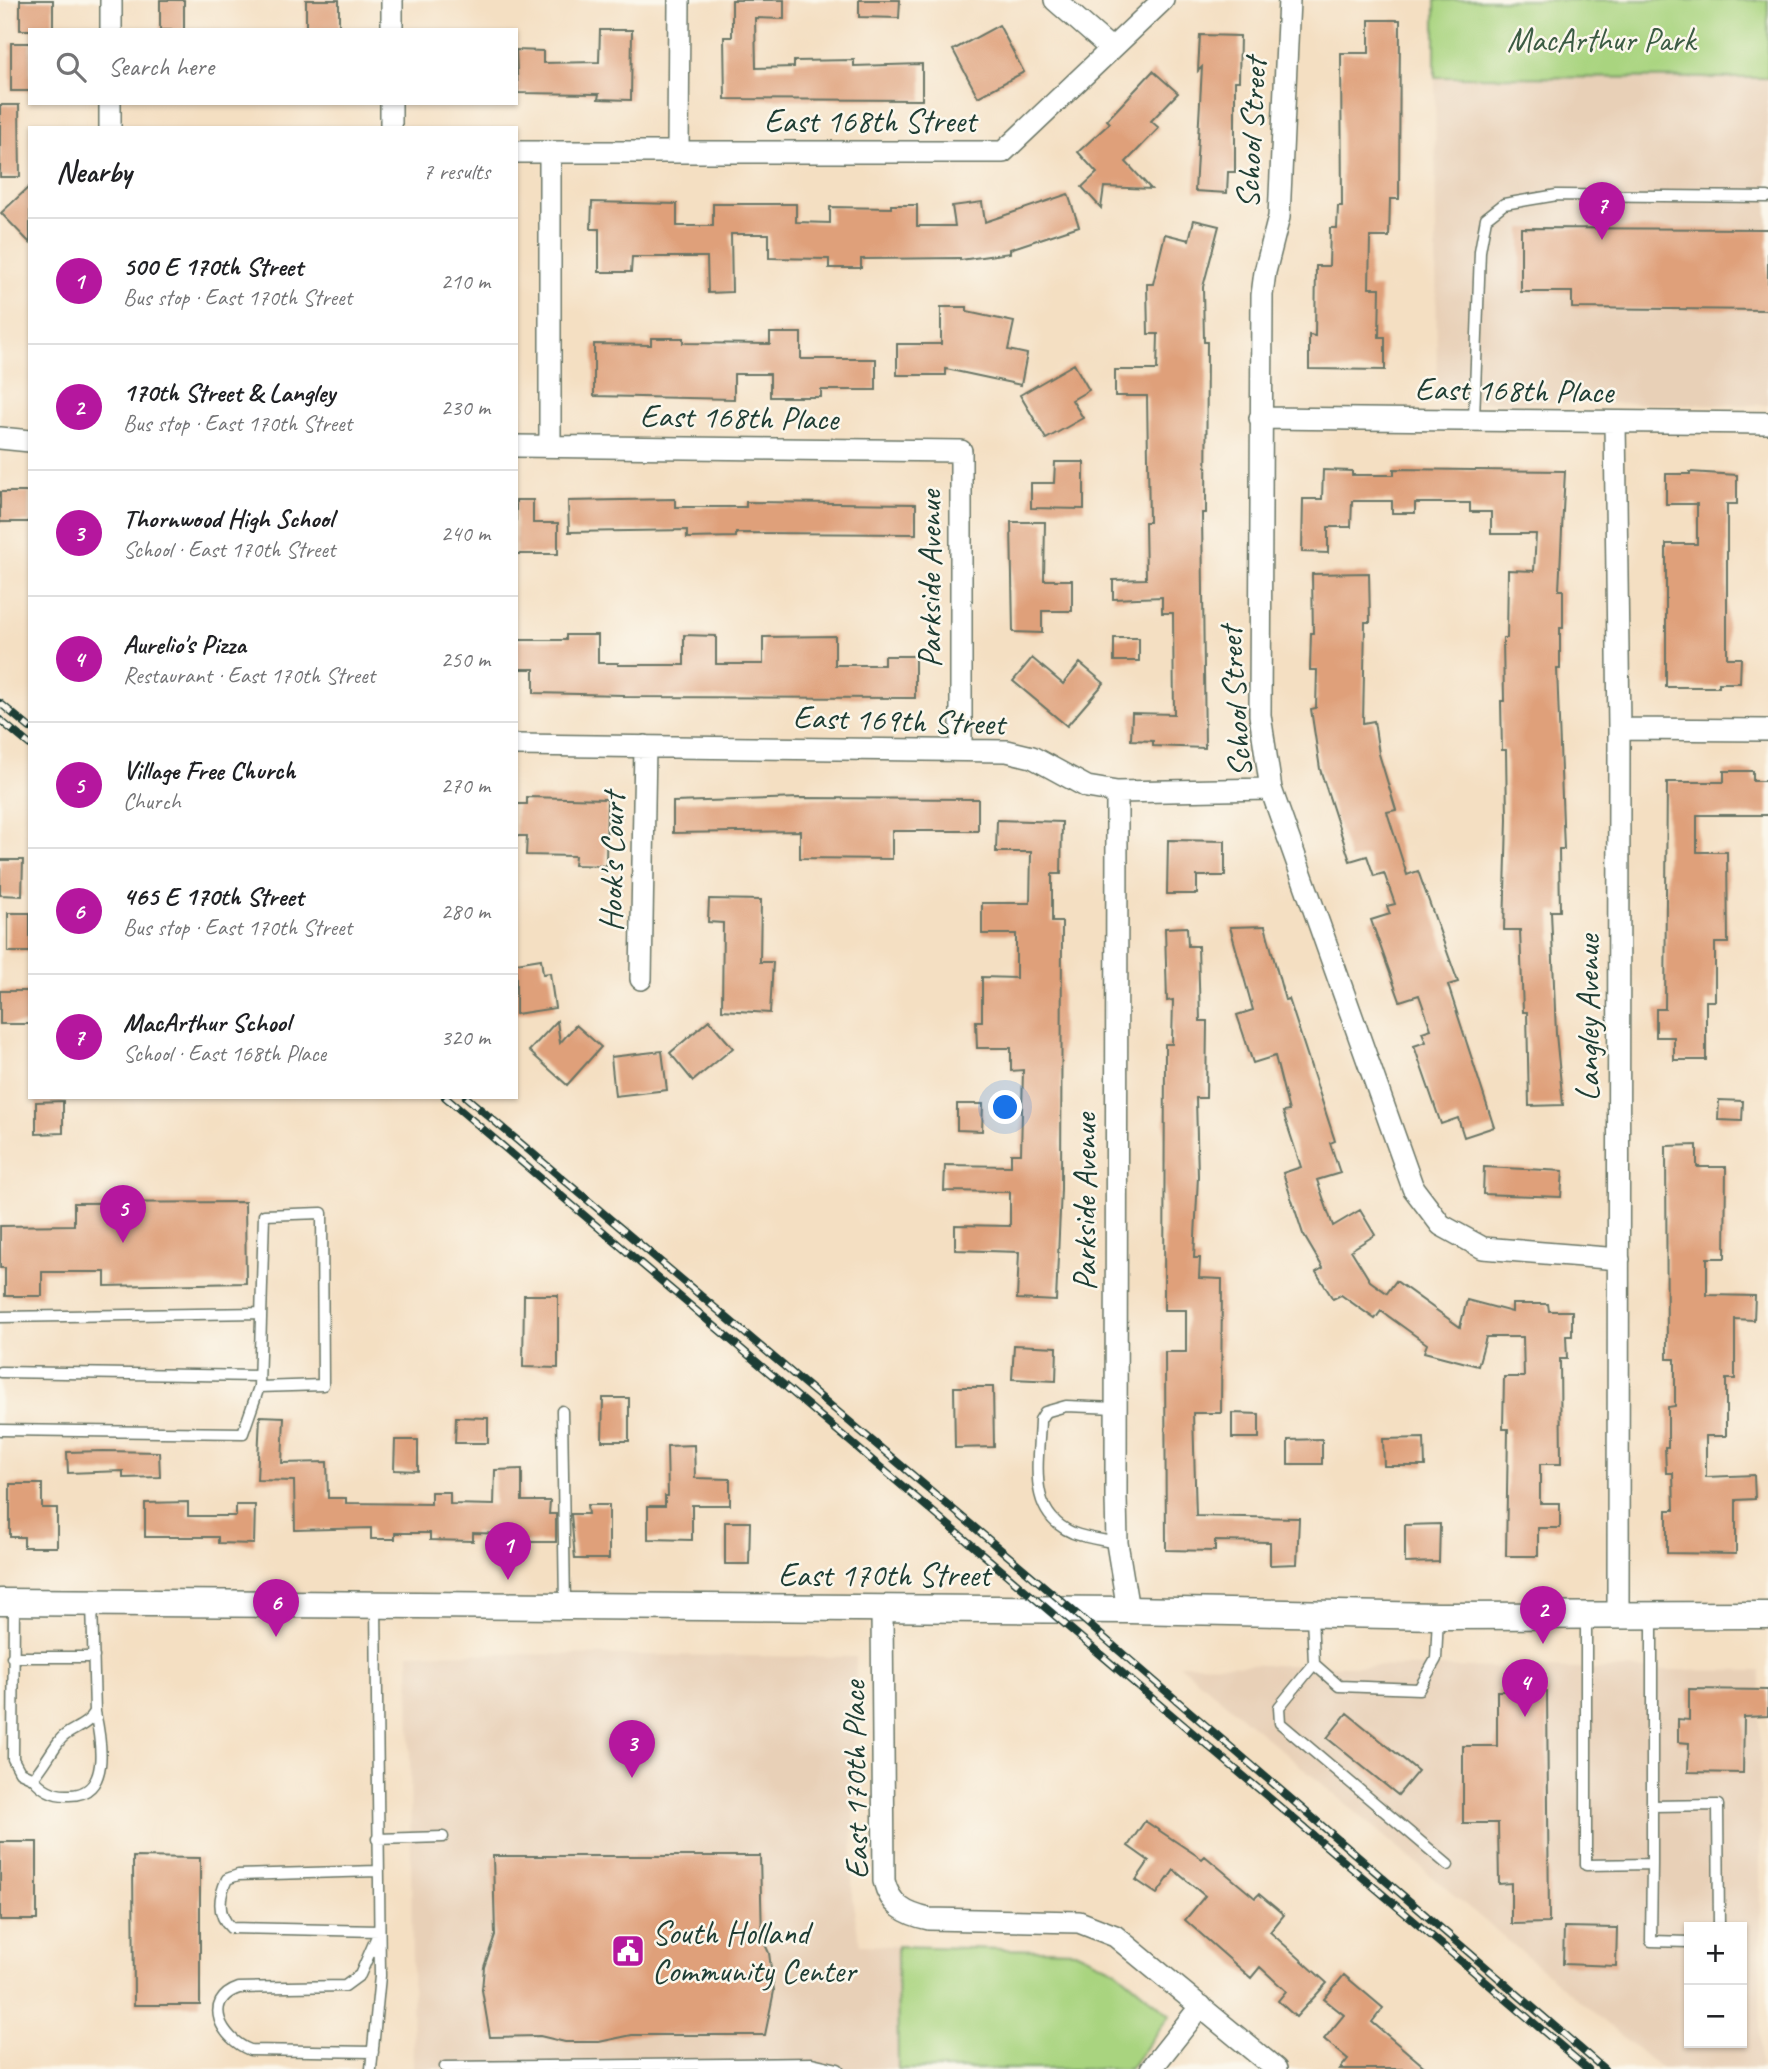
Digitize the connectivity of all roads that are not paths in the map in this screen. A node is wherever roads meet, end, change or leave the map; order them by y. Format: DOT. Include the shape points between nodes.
graph roads {
  1 [pos="111,0"];
  2 [pos="392,0"];
  3 [pos="679,0"];
  4 [pos="1055,0"];
  5 [pos="1163,0"];
  6 [pos="1289,0"];
  7 [pos="111,28"];
  8 [pos="392,28"];
  9 [pos="1110,48"];
  10 [pos="110,105"];
  11 [pos="391,105"];
  12 [pos="110,126"];
  13 [pos="391,126"];
  14 [pos="678,151"];
  15 [pos="518,152"];
  16 [pos="550,152"];
  17 [pos="1768,197"];
  18 [pos="1260,418"];
  19 [pos="1474,419"];
  20 [pos="1615,422"];
  21 [pos="1768,423"];
  22 [pos="0,438"];
  23 [pos="28,441"];
  24 [pos="518,446"];
  25 [pos="550,446"];
  26 [pos="961,451"];
  27 [pos="1619,729"];
  28 [pos="1768,730"];
  29 [pos="518,745"];
  30 [pos="645,746"];
  31 [pos="961,749"];
  32 [pos="1271,789"];
  33 [pos="1117,792"];
  34 [pos="640,979"];
  35 [pos="1619,1259"];
  36 [pos="261,1313"];
  37 [pos="0,1317"];
  38 [pos="0,1372"];
  39 [pos="259,1382"];
  40 [pos="1115,1408"];
  41 [pos="562,1411"];
  42 [pos="0,1430"];
  43 [pos="1117,1543"];
  44 [pos="7,1602"];
  45 [pos="92,1603"];
  46 [pos="376,1605"];
  47 [pos="565,1606"];
  48 [pos="882,1609"];
  49 [pos="1128,1611"];
  50 [pos="1312,1614"];
  51 [pos="1586,1614"];
  52 [pos="1618,1614"];
  53 [pos="1652,1614"];
  54 [pos="1768,1615"];
  55 [pos="1438,1616"];
  56 [pos="12,1657"];
  57 [pos="94,1657"];
  58 [pos="1314,1664"];
  59 [pos="95,1712"];
  60 [pos="33,1778"];
  61 [pos="1652,1806"];
  62 [pos="443,1837"];
  63 [pos="377,1839"];
  64 [pos="1652,1864"];
  65 [pos="1448,1865"];
  66 [pos="378,1871"];
  67 [pos="1719,1922"];
  68 [pos="379,1931"];
  69 [pos="1684,1942"];
  70 [pos="1201,2006"];
  71 [pos="373,2052"];
  72 [pos="445,2067"];
  73 [pos="580,2067"];
  74 [pos="516,2068"];
  75 [pos="371,2069"];
  76 [pos="838,2069"];
  77 [pos="1150,2069"];
  78 [pos="1276,2069"];
  1 -- 7 [label="street"];
  2 -- 8 [label="street"];
  3 -- 14 [label="street"];
  4 -- 9 [label="street"];
  5 -- 9 [label="street, East 168th Street"];
  6 -- 18 [label="street, School Street" via="1279,218 1262,295"];
  9 -- 14 [label="street, East 168th Street" via="1003,152"];
  10 -- 12 [label="street"];
  11 -- 13 [label="street"];
  14 -- 16 [label="street, East 168th Street"];
  15 -- 16 [label="street, East 168th Street"];
  16 -- 25 [label="street"];
  17 -- 19 [label="lane" via="1557,195 1504,204 1486,218 1480,251"];
  18 -- 19 [label="street, East 168th Place"];
  18 -- 32 [label="street, School Street" via="1260,715"];
  19 -- 20 [label="street, East 168th Place"];
  20 -- 21 [label="street, East 168th Place"];
  20 -- 27 [label="street, Langley Avenue"];
  22 -- 23 [label="street"];
  24 -- 25 [label="street, East 168th Place"];
  25 -- 26 [label="street, East 168th Place"];
  26 -- 31 [label="street, Parkside Avenue"];
  27 -- 28 [label="street"];
  27 -- 35 [label="street, Langley Avenue"];
  29 -- 30 [label="street, East 169th Street"];
  30 -- 31 [label="street, East 169th Street"];
  30 -- 34 [label="street, Hook's Court"];
  31 -- 33 [label="street, East 169th Street" via="1031,757 1087,787"];
  32 -- 33 [label="street, East 169th Street"];
  32 -- 35 [label="street, School Street" via="1413,1188 1441,1225 1483,1248"];
  33 -- 40 [label="street, Parkside Avenue"];
  35 -- 52 [label="street, Langley Avenue"];
  36 -- 37 [label="lane"];
  36 -- 39 [label="lane"];
  36 -- 39 [label="lane" via="264,1215 323,1213 323,1385"];
  38 -- 39 [label="lane"];
  39 -- 42 [label="lane" via="243,1433"];
  40 -- 43 [label="street, Parkside Avenue"];
  40 -- 43 [label="lane" via="1066,1406 1045,1412 1040,1420 1038,1494 1052,1518 1073,1533"];
  41 -- 47 [label="lane"];
  43 -- 49 [label="street, Parkside Avenue"];
  44 -- 45 [label="street, East 170th Street"];
  44 -- 56 [label="lane"];
  45 -- 46 [label="street, East 170th Street"];
  45 -- 57 [label="lane"];
  46 -- 47 [label="street, East 170th Street"];
  46 -- 63 [label="lane"];
  47 -- 48 [label="street, East 170th Street"];
  48 -- 49 [label="street, East 170th Street"];
  48 -- 70 [label="street, East 170th Place" via="884,1881 888,1895 912,1915 929,1919 1079,1922 1098,1927"];
  49 -- 50 [label="street, East 170th Street"];
  50 -- 55 [label="street, East 170th Street"];
  50 -- 58 [label="lane"];
  51 -- 52 [label="street, East 170th Street"];
  51 -- 55 [label="street, East 170th Street"];
  51 -- 64 [label="lane" via="1586,1865"];
  52 -- 53 [label="street, East 170th Street"];
  53 -- 54 [label="street, East 170th Street"];
  53 -- 61 [label="lane"];
  55 -- 58 [label="lane" via="1436,1659 1419,1689 1339,1686"];
  56 -- 57 [label="lane"];
  56 -- 60 [label="lane" via="13,1759 20,1772"];
  57 -- 59 [label="lane"];
  58 -- 65 [label="lane" via="1279,1707 1280,1723"];
  59 -- 60 [label="lane" via="78,1730 61,1737"];
  59 -- 60 [label="lane" via="101,1757 93,1787 67,1796 50,1793"];
  61 -- 64 [label="lane"];
  61 -- 67 [label="lane" via="1718,1805"];
  62 -- 63 [label="lane"];
  63 -- 66 [label="lane"];
  64 -- 69 [label="lane" via="1651,1941"];
  66 -- 68 [label="lane"];
  66 -- 68 [label="lane" via="238,1875 227,1879 221,1891 223,1921 231,1928"];
  68 -- 71 [label="lane"];
  68 -- 71 [label="lane" via="360,1975 345,1986 239,1988 219,2002 226,2035 250,2050"];
  70 -- 77 [label="street"];
  70 -- 78 [label="street"];
  71 -- 75 [label="lane"];
  72 -- 74 [label="lane"];
  73 -- 74 [label="lane"];
  73 -- 76 [label="lane" via="812,2063"];
}
